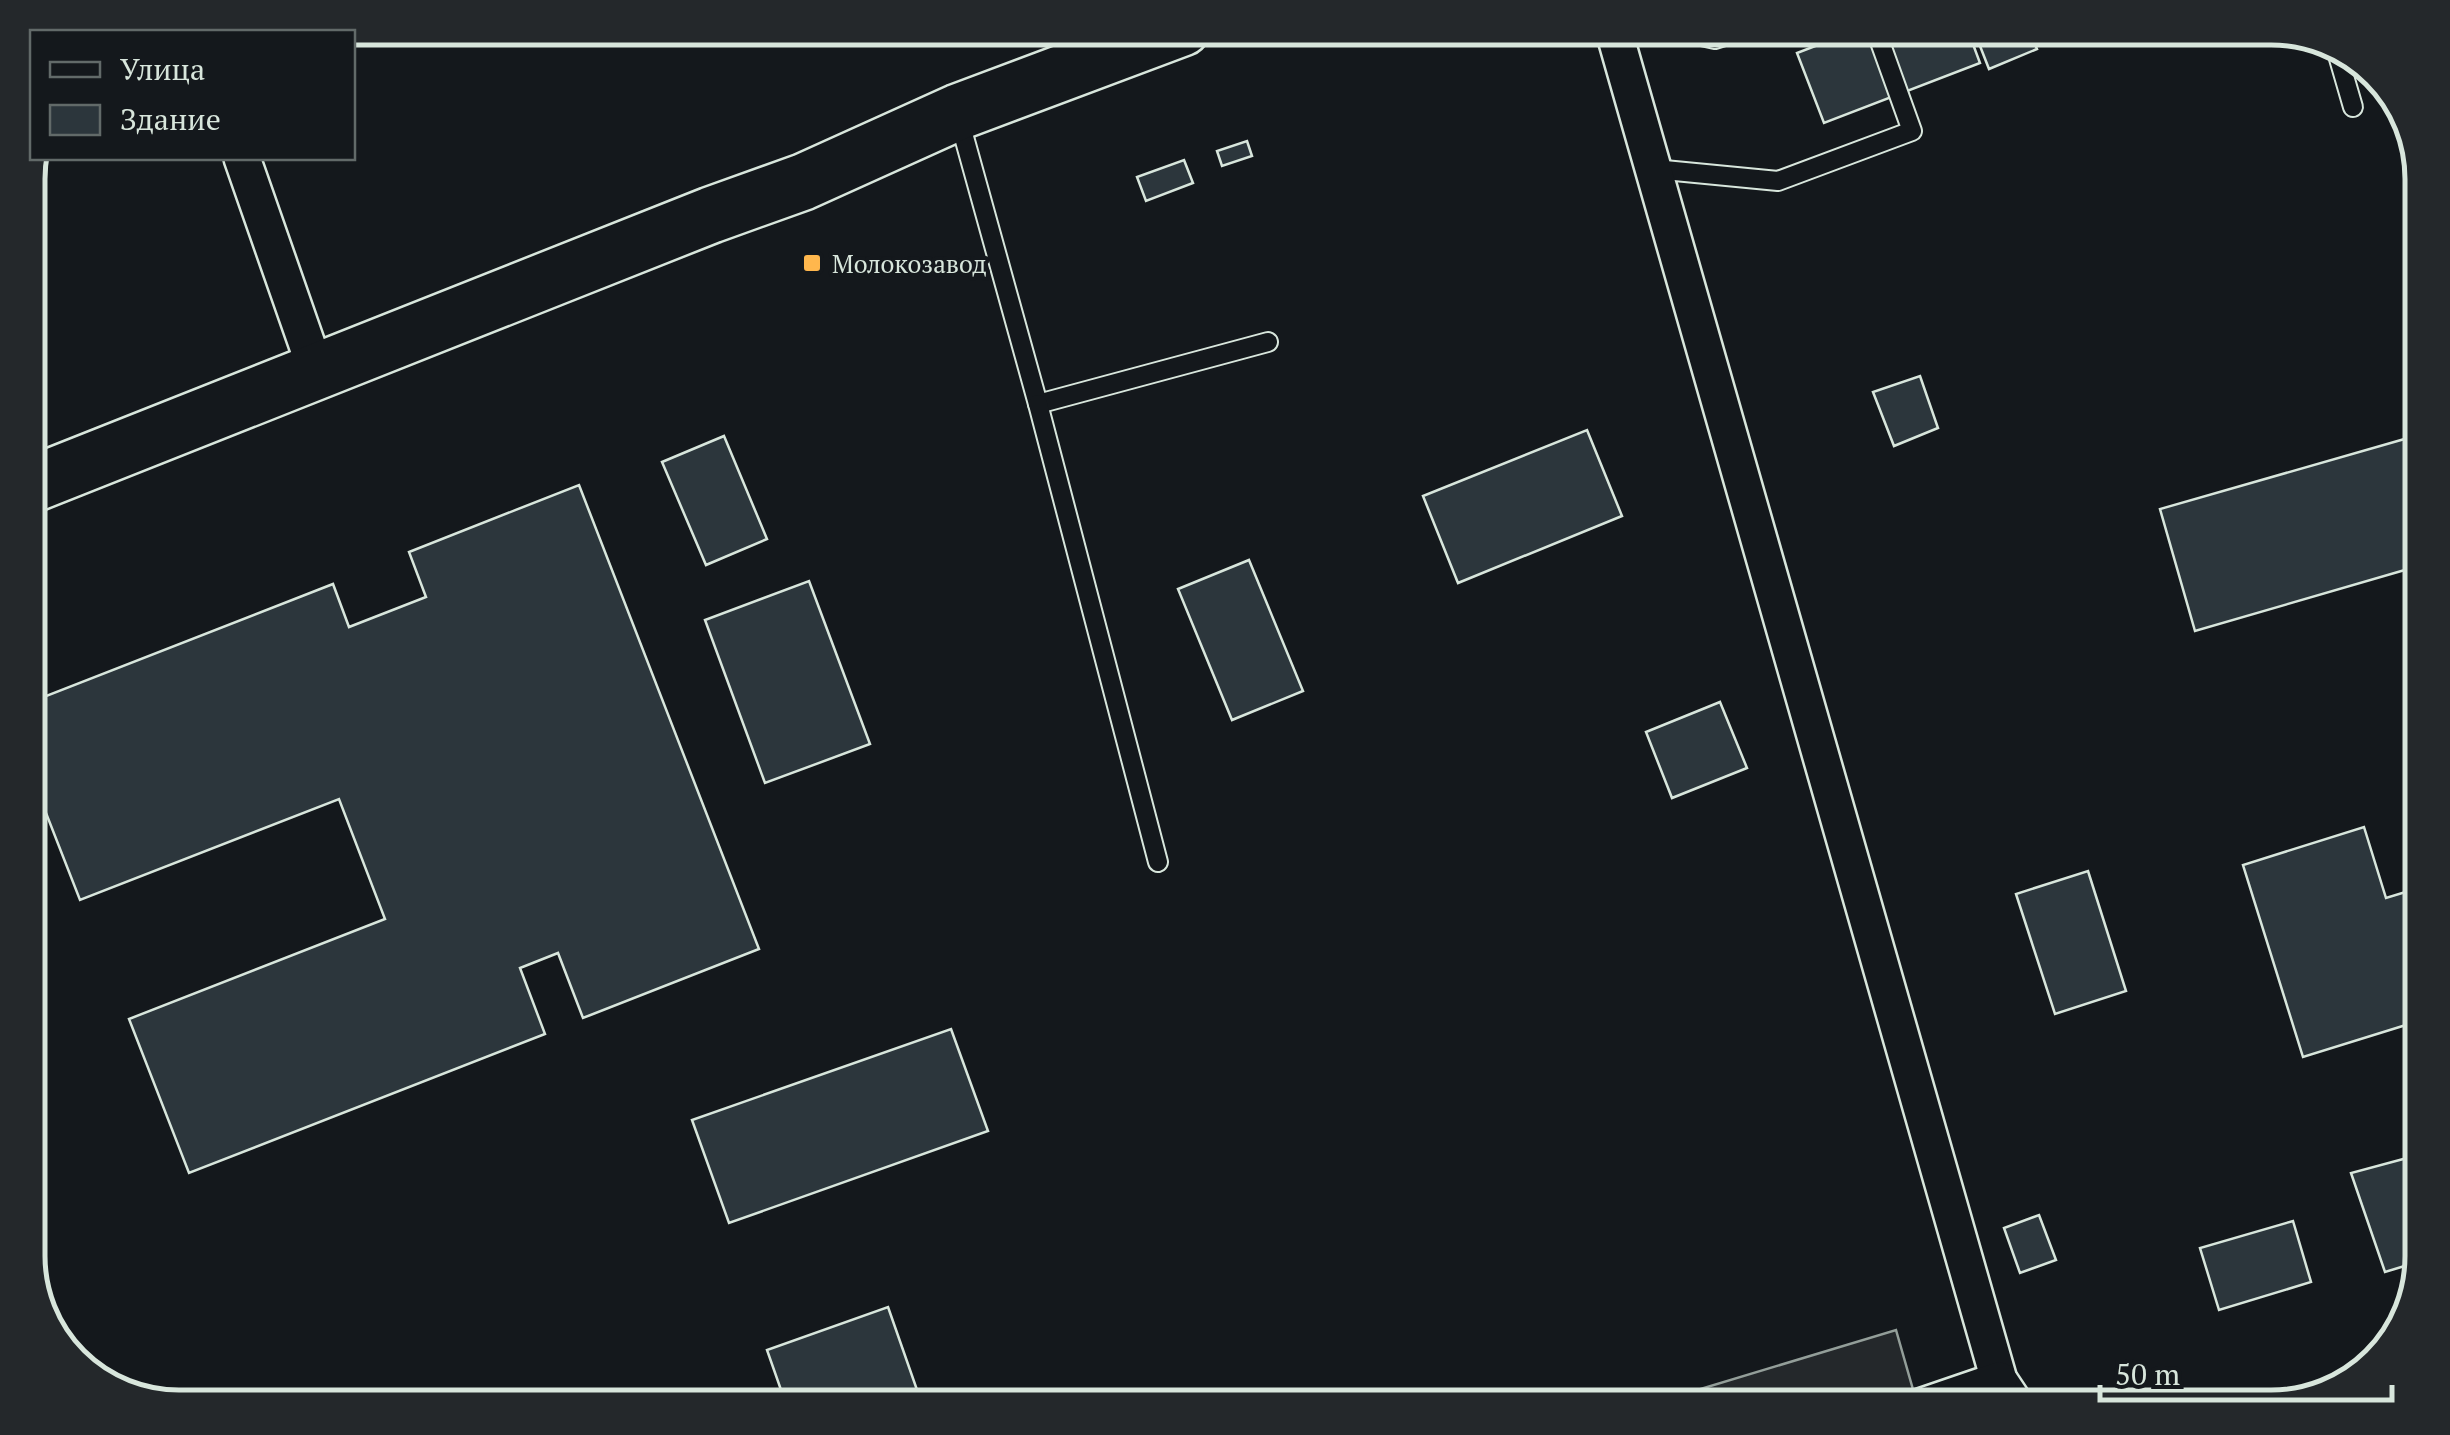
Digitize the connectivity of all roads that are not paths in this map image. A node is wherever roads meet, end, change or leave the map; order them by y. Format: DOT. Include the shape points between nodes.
graph roads {
  1 [pos="1137,45"];
  2 [pos="1618,45"];
  3 [pos="1882,45"];
  4 [pos="2341,65"];
  5 [pos="2353,107"];
  6 [pos="958,112"];
  7 [pos="243,160"];
  8 [pos="1654,170"];
  9 [pos="1268,342"];
  10 [pos="316,374"];
  11 [pos="1038,404"];
  12 [pos="45,479"];
  13 [pos="1158,862"];
  14 [pos="2007,1390"];
  1 -- 6 [label="highway"];
  2 -- 8 [label="street"];
  3 -- 8 [label="lane" via="1912,131 1778,180"];
  4 -- 5 [label="lane"];
  6 -- 10 [label="highway" via="803,182"];
  6 -- 11 [label="lane"];
  7 -- 10 [label="street"];
  8 -- 14 [label="street"];
  9 -- 11 [label="lane"];
  10 -- 12 [label="highway"];
  11 -- 13 [label="lane"];
}
